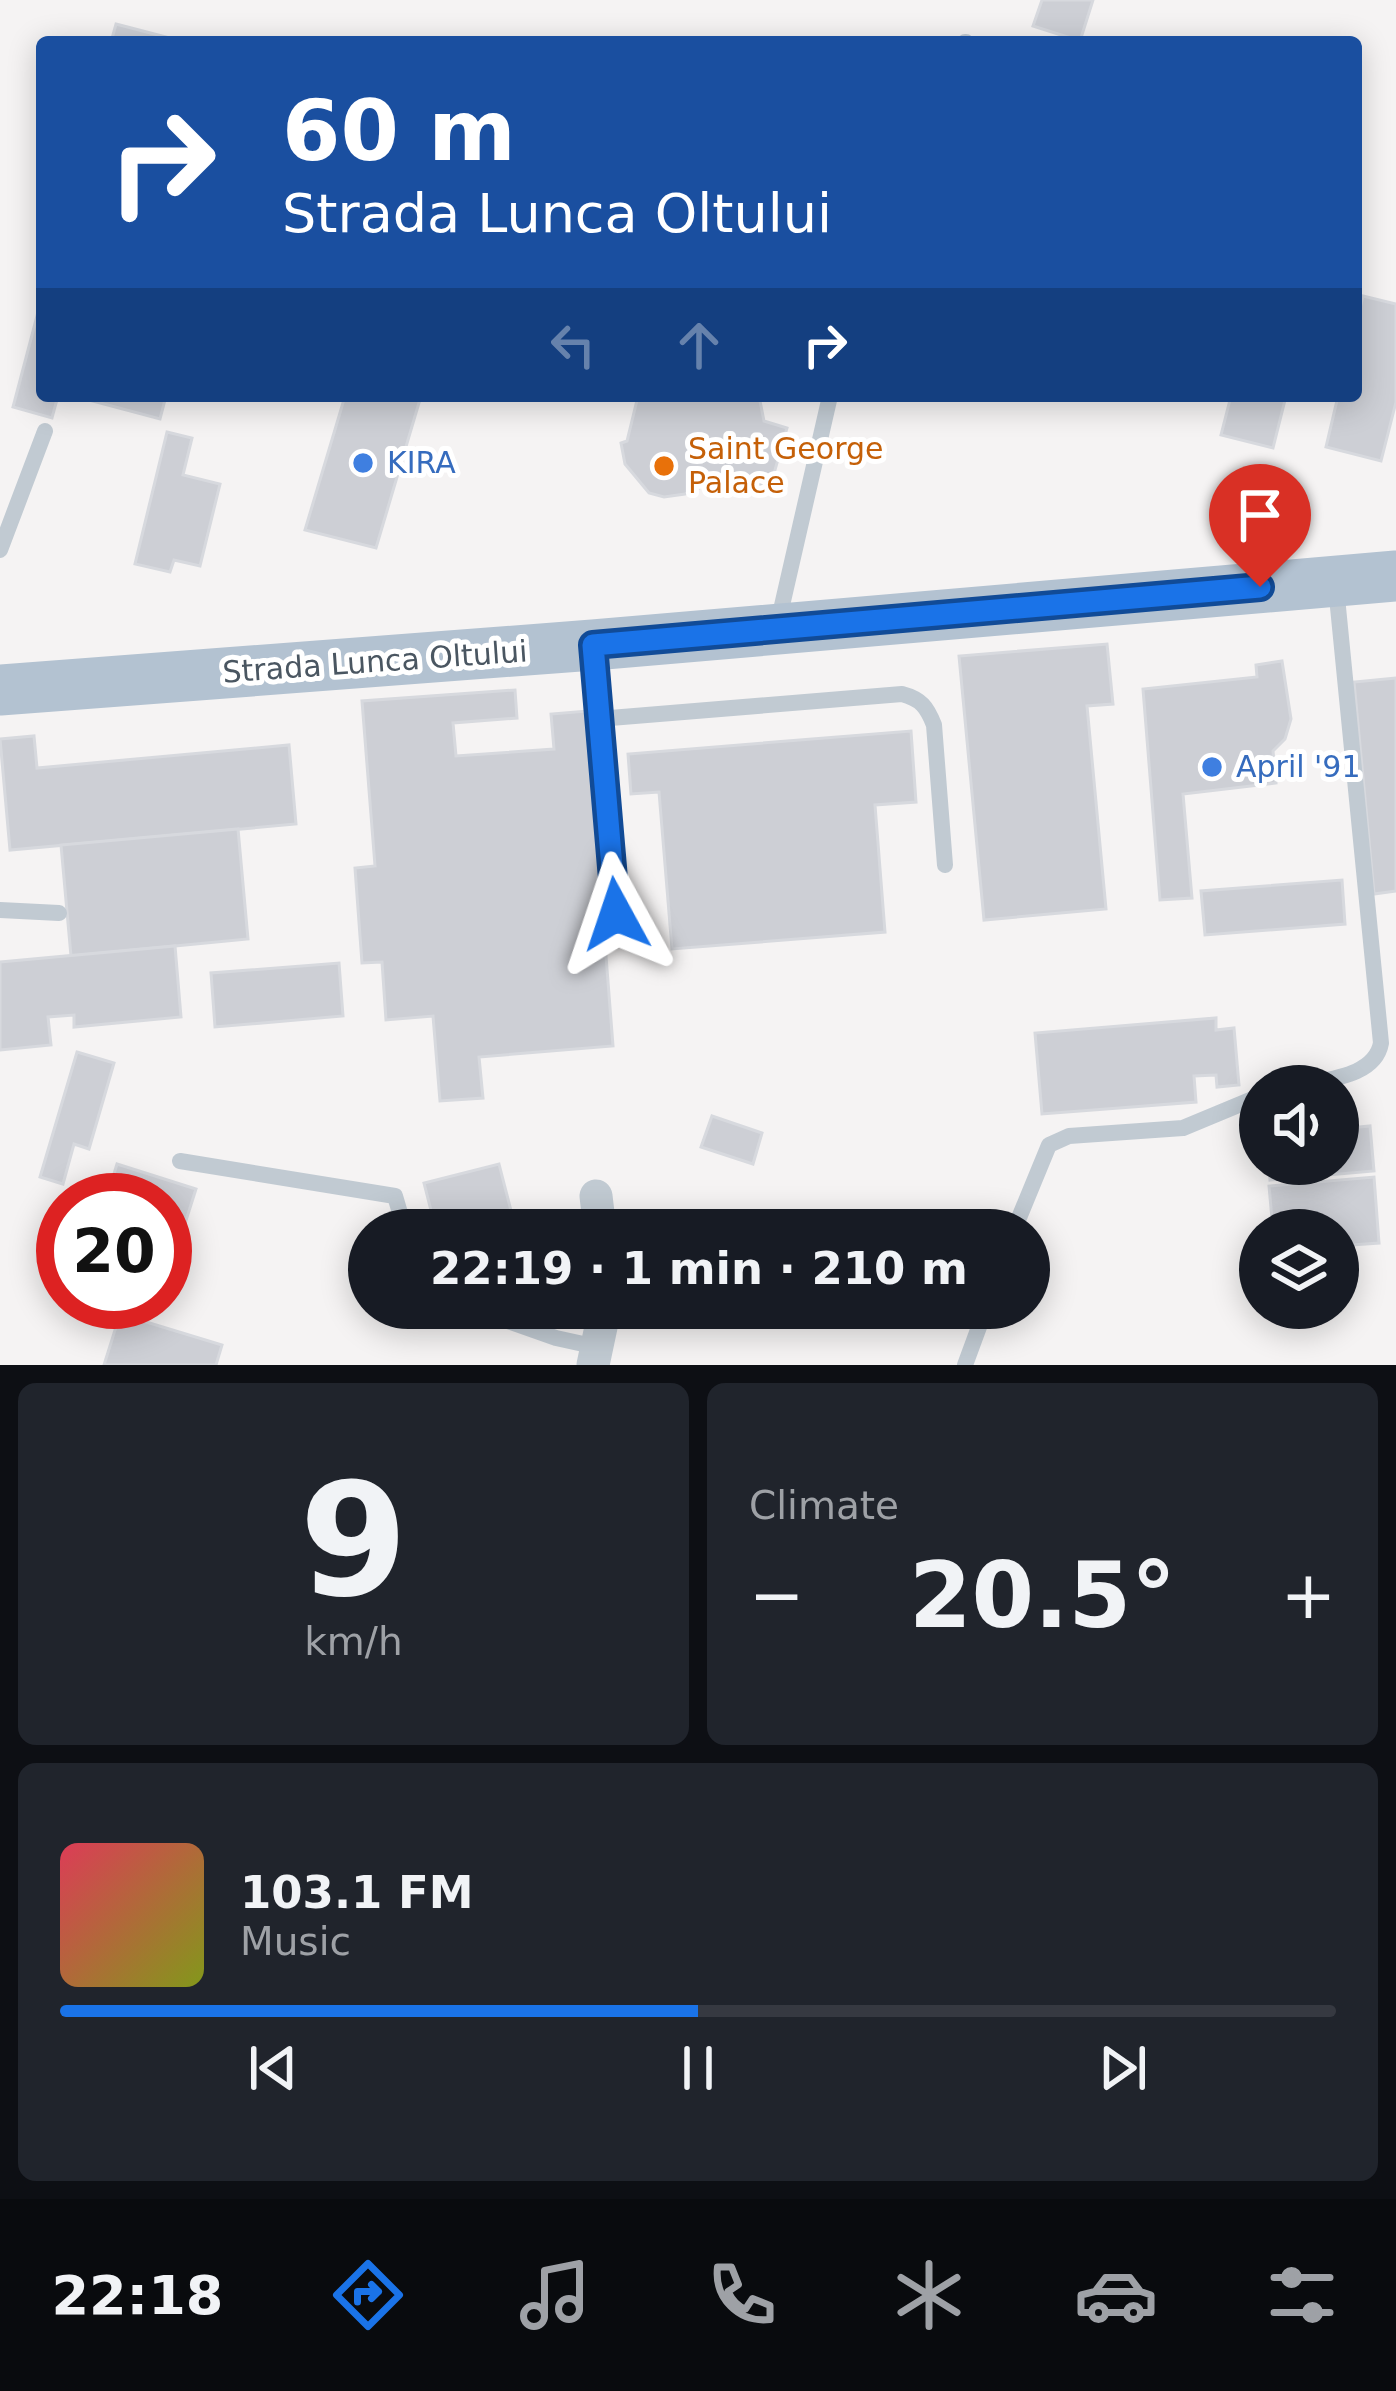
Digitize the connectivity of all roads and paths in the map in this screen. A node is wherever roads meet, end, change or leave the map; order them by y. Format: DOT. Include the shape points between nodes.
graph roads {
  1 [pos="829,402"];
  2 [pos="45,431"];
  3 [pos="0,550"];
  4 [pos="1396,575"];
  5 [pos="1336,580"];
  6 [pos="777,628"];
  7 [pos="593,645"];
  8 [pos="0,690"];
  9 [pos="598,718"];
  10 [pos="945,865"];
  11 [pos="0,910"];
  12 [pos="59,913"];
  13 [pos="616,914"];
  14 [pos="1396,950"];
  15 [pos="1373,952"];
  16 [pos="1359,1070"];
  17 [pos="1239,1105"];
  18 [pos="180,1161"];
  19 [pos="399,1209"];
  20 [pos="1022,1209"];
  21 [pos="530,1329"];
  22 [pos="978,1329"];
  23 [pos="595,1356"];
  24 [pos="965,1365"];
  1 -- 6 [label="lane"];
  2 -- 3 [label="lane"];
  4 -- 5 [label="main road, Strada Lunca Oltului"];
  5 -- 6 [label="main road, Strada Lunca Oltului"];
  5 -- 15 [label="lane"];
  6 -- 7 [label="main road, Strada Lunca Oltului"];
  7 -- 8 [label="main road, Strada Lunca Oltului"];
  7 -- 9 [label="lane"];
  9 -- 10 [label="lane" via="914,697 934,725"];
  9 -- 13 [label="lane"];
  11 -- 12 [label="lane"];
  14 -- 15 [label="lane"];
  15 -- 16 [label="lane" via="1379,1054"];
  17 -- 20 [label="lane" via="1183,1128 1069,1136 1049,1145"];
  18 -- 19 [label="lane" via="395,1196"];
  21 -- 23 [label="lane"];
  22 -- 24 [label="lane"];
}
